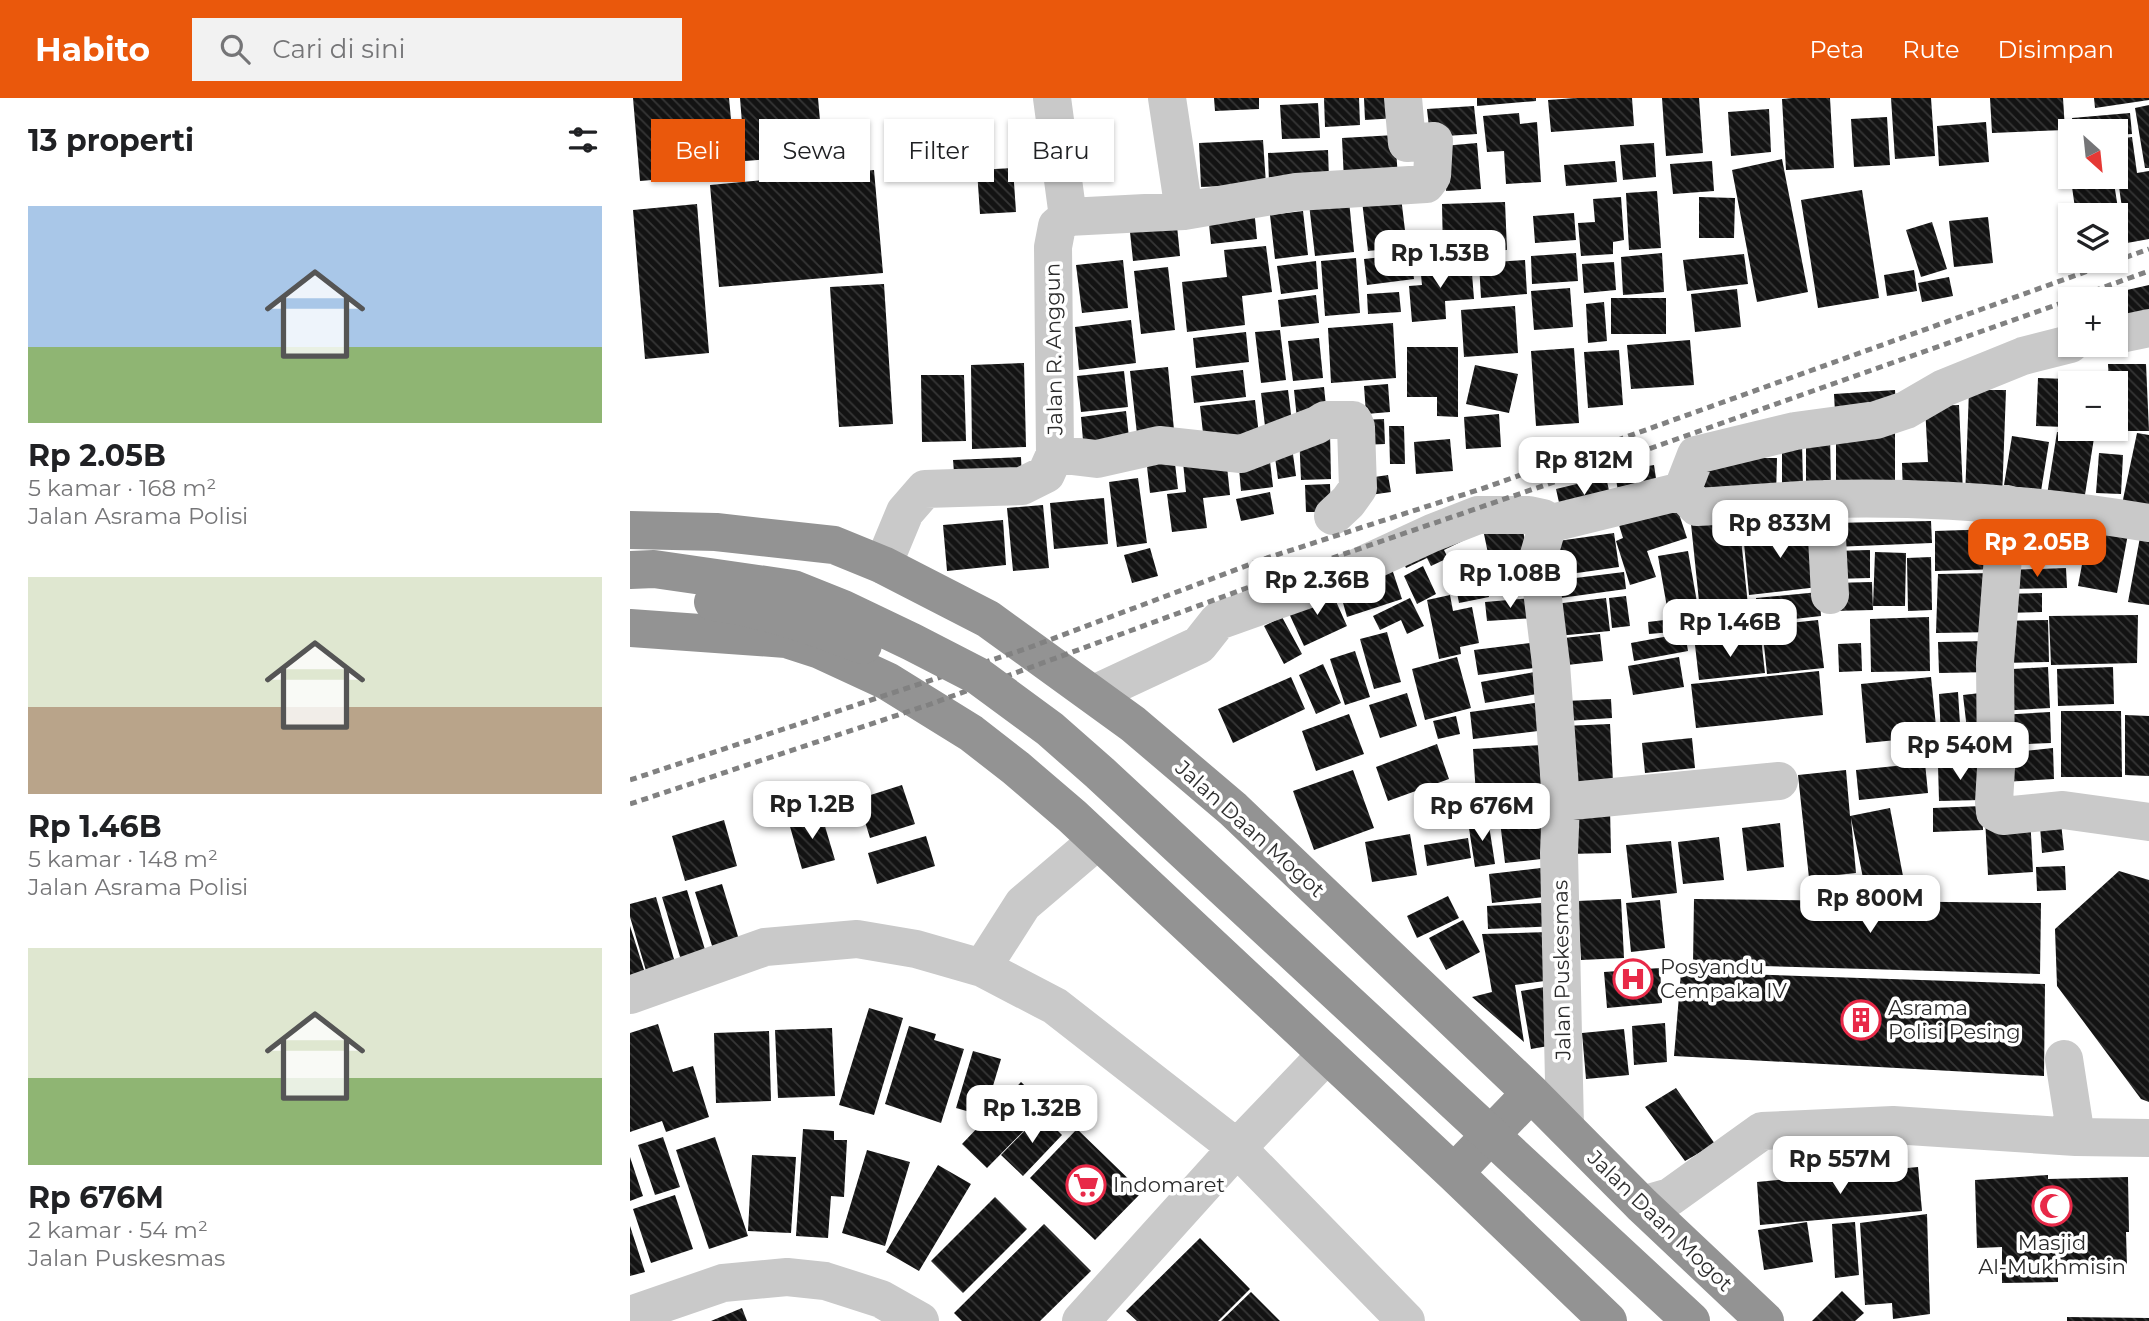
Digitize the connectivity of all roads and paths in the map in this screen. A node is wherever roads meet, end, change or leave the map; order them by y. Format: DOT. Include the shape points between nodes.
graph roads {
  1 [pos="1052,98"];
  2 [pos="1167,98"];
  3 [pos="1403,98"];
  4 [pos="1184,211"];
  5 [pos="1068,217"];
  6 [pos="2149,328"];
  7 [pos="2128,332"];
  8 [pos="2058,347"];
  9 [pos="1055,454"];
  10 [pos="1682,491"];
  11 [pos="1825,499"];
  12 [pos="2007,504"];
  13 [pos="1333,516"];
  14 [pos="1552,523"];
  15 [pos="2149,523"];
  16 [pos="630,530"];
  17 [pos="883,565"];
  18 [pos="630,570"];
  19 [pos="630,595"];
  20 [pos="1830,595"];
  21 [pos="630,628"];
  22 [pos="1094,694"];
  23 [pos="1779,781"];
  24 [pos="1561,802"];
  25 [pos="2149,822"];
  26 [pos="1097,841"];
  27 [pos="982,968"];
  28 [pos="630,995"];
  29 [pos="1327,1054"];
  30 [pos="2064,1059"];
  31 [pos="1531,1093"];
  32 [pos="1565,1127"];
  33 [pos="2076,1137"];
  34 [pos="2149,1138"];
  35 [pos="1237,1148"];
  36 [pos="1454,1173"];
  37 [pos="1642,1205"];
  38 [pos="630,1315"];
  39 [pos="920,1321"];
  40 [pos="1081,1321"];
  41 [pos="1406,1321"];
  42 [pos="1608,1321"];
  43 [pos="1654,1321"];
  44 [pos="1691,1321"];
  45 [pos="1765,1321"];
  1 -- 5 [label="street"];
  2 -- 4 [label="street"];
  3 -- 4 [label="street" via="1407,143 1434,141 1432,176 1426,184 1296,191"];
  4 -- 5 [label="street"];
  5 -- 9 [label="street, Jalan R. Anggun" via="1057,226 1053,247"];
  6 -- 7 [label="street"];
  8 -- 10 [label="street" via="2023,356 1876,420 1795,431 1696,455"];
  9 -- 13 [label="street" via="1097,459 1159,445 1241,454 1325,420 1353,420 1358,488"];
  9 -- 17 [label="street, Jalan R. Anggun" via="1046,474 1022,486 925,489 905,512"];
  10 -- 11 [label="street" via="1697,507"];
  10 -- 14 [label="street"];
  11 -- 12 [label="street"];
  11 -- 20 [label="street"];
  12 -- 15 [label="street"];
  12 -- 25 [label="street" via="1995,662 1995,812 2003,816 2063,810"];
  14 -- 22 [label="street" via="1530,515 1478,514 1317,586 1218,621 1199,645"];
  14 -- 24 [label="street, Jalan Puskesmas" via="1538,558"];
  16 -- 17 [label="highway, Jalan Daan Mogot" via="716,532 834,545"];
  17 -- 22 [label="highway, Jalan Daan Mogot" via="988,619"];
  18 -- 44 [label="highway, bridge" via="793,589 978,676 1100,773"];
  19 -- 43 [label="highway, bridge" via="750,607 821,628 895,658 990,714 1076,784"];
  21 -- 26 [label="highway" via="786,639 820,650 887,681 971,733"];
  22 -- 31 [label="highway, Jalan Daan Mogot" via="1233,809"];
  23 -- 24 [label="street"];
  24 -- 32 [label="street, Jalan Puskesmas"];
  26 -- 27 [label="street" via="1023,904"];
  26 -- 29 [label="highway"];
  27 -- 28 [label="street" via="916,949 857,939 765,947"];
  27 -- 35 [label="street" via="1055,1006"];
  29 -- 35 [label="street"];
  29 -- 36 [label="highway"];
  30 -- 33 [label="street"];
  31 -- 32 [label="highway, Jalan Daan Mogot"];
  31 -- 36 [label="highway"];
  32 -- 37 [label="highway, Jalan Daan Mogot"];
  33 -- 34 [label="street"];
  33 -- 37 [label="street" via="1893,1125 1762,1131 1670,1197"];
  35 -- 40 [label="street"];
  35 -- 41 [label="street"];
  36 -- 42 [label="highway"];
  37 -- 45 [label="highway, Jalan Daan Mogot"];
  38 -- 39 [label="street" via="723,1283 787,1277 825,1281 881,1299"];
}
